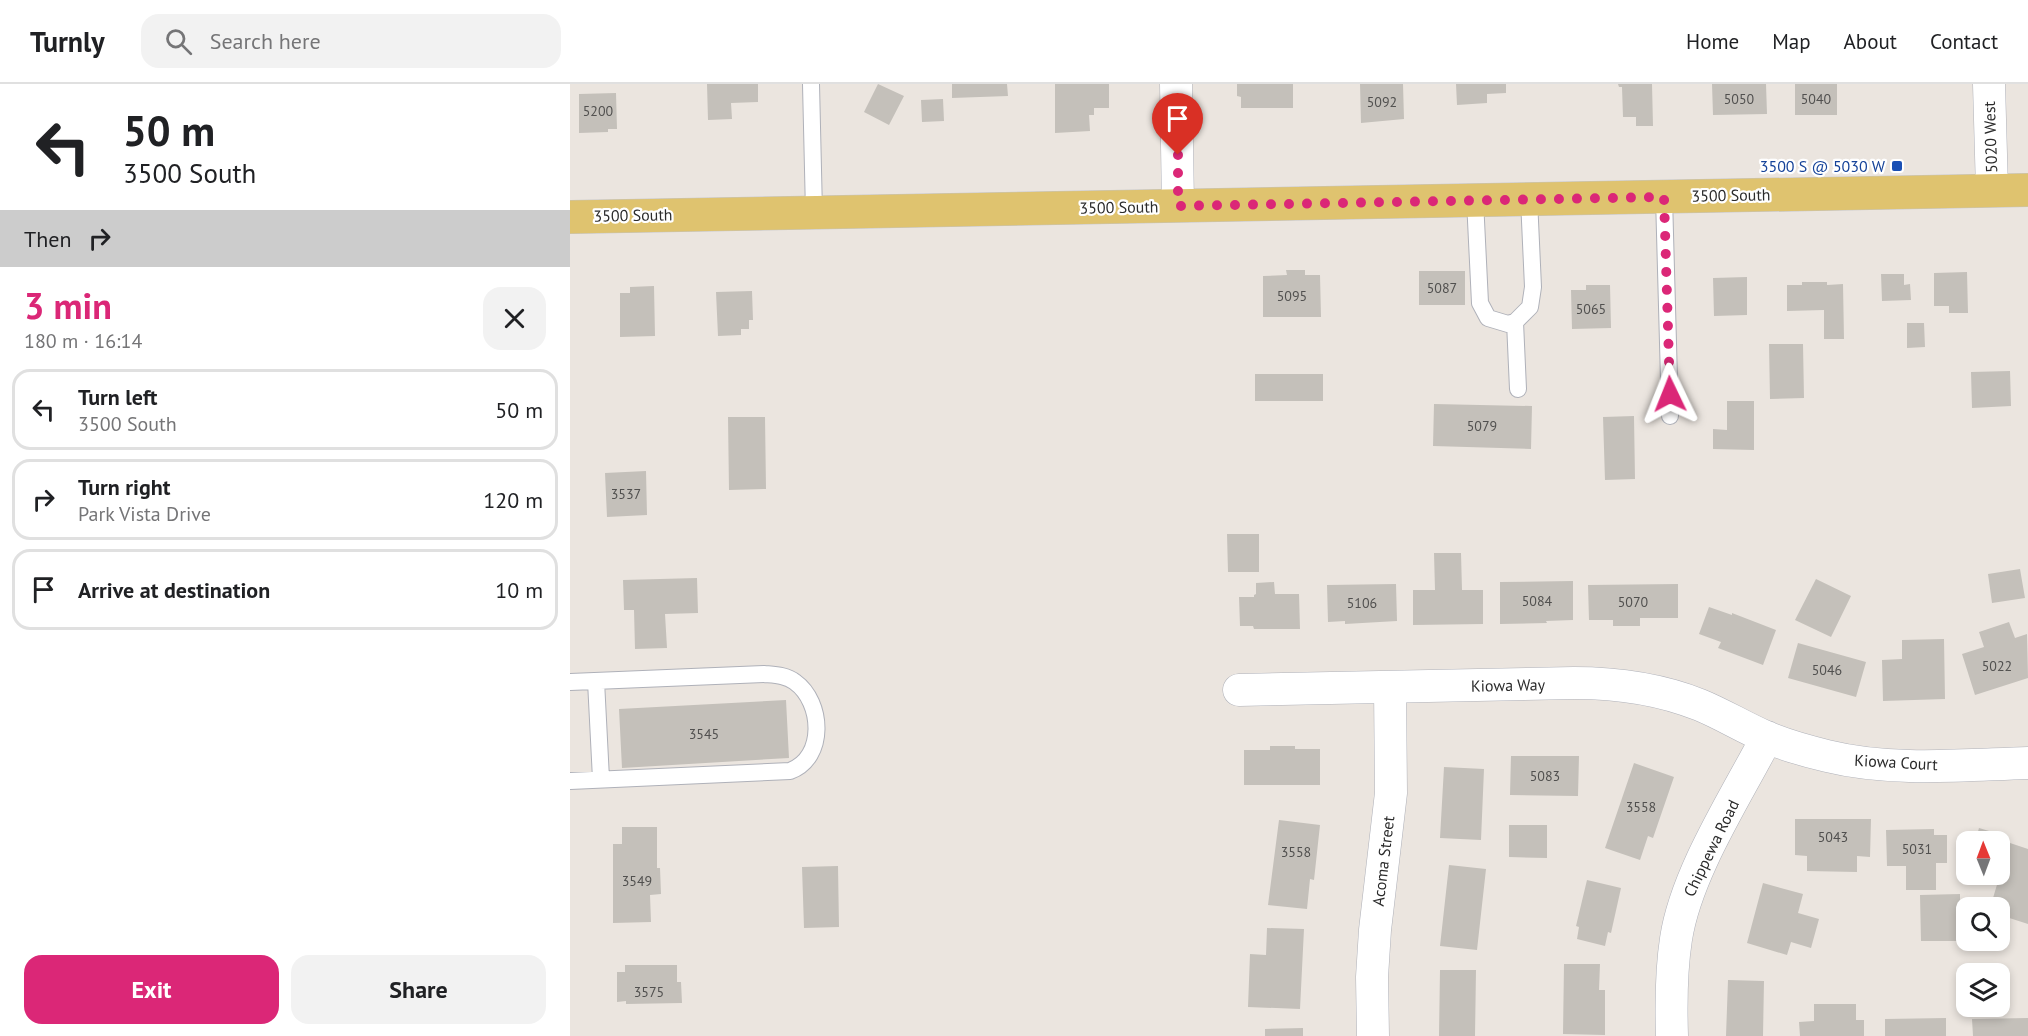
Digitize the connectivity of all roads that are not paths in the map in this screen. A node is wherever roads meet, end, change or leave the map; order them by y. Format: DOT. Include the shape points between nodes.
graph roads {
  1 [pos="812,84"];
  2 [pos="1176,84"];
  3 [pos="1989,84"];
  4 [pos="1992,190"];
  5 [pos="2028,190"];
  6 [pos="1664,197"];
  7 [pos="1530,199"];
  8 [pos="1475,200"];
  9 [pos="1178,206"];
  10 [pos="814,212"];
  11 [pos="570,217"];
  12 [pos="1515,322"];
  13 [pos="1518,389"];
  14 [pos="1670,416"];
  15 [pos="596,681"];
  16 [pos="570,682"];
  17 [pos="1390,687"];
  18 [pos="1239,690"];
  19 [pos="1767,738"];
  20 [pos="2028,764"];
  21 [pos="601,779"];
  22 [pos="570,781"];
  23 [pos="1373,1036"];
  24 [pos="1672,1036"];
  1 -- 10 [label="lane"];
  2 -- 9 [label="street"];
  3 -- 4 [label="street, 5020 West"];
  4 -- 5 [label="main road, 3500 South"];
  4 -- 6 [label="main road, 3500 South"];
  6 -- 7 [label="main road, 3500 South"];
  6 -- 14 [label="lane"];
  7 -- 8 [label="main road, 3500 South"];
  7 -- 12 [label="lane" via="1533,287 1530,307"];
  8 -- 9 [label="main road, 3500 South"];
  8 -- 12 [label="lane" via="1480,303 1488,318 1508,324"];
  9 -- 10 [label="main road, 3500 South"];
  10 -- 11 [label="main road, 3500 South"];
  12 -- 13 [label="lane"];
  15 -- 16 [label="lane"];
  15 -- 21 [label="lane"];
  15 -- 21 [label="lane" via="777,675 805,691 816,727 815,745 808,759 790,771"];
  17 -- 18 [label="street, Kiowa Way"];
  17 -- 19 [label="street, Kiowa Way" via="1596,683 1638,688 1699,705"];
  17 -- 23 [label="street, Acoma Street" via="1392,782 1375,930"];
  19 -- 20 [label="street, Kiowa Court" via="1856,762"];
  19 -- 24 [label="street, Chippewa Road" via="1706,852 1682,910 1672,970"];
  21 -- 22 [label="lane"];
}
